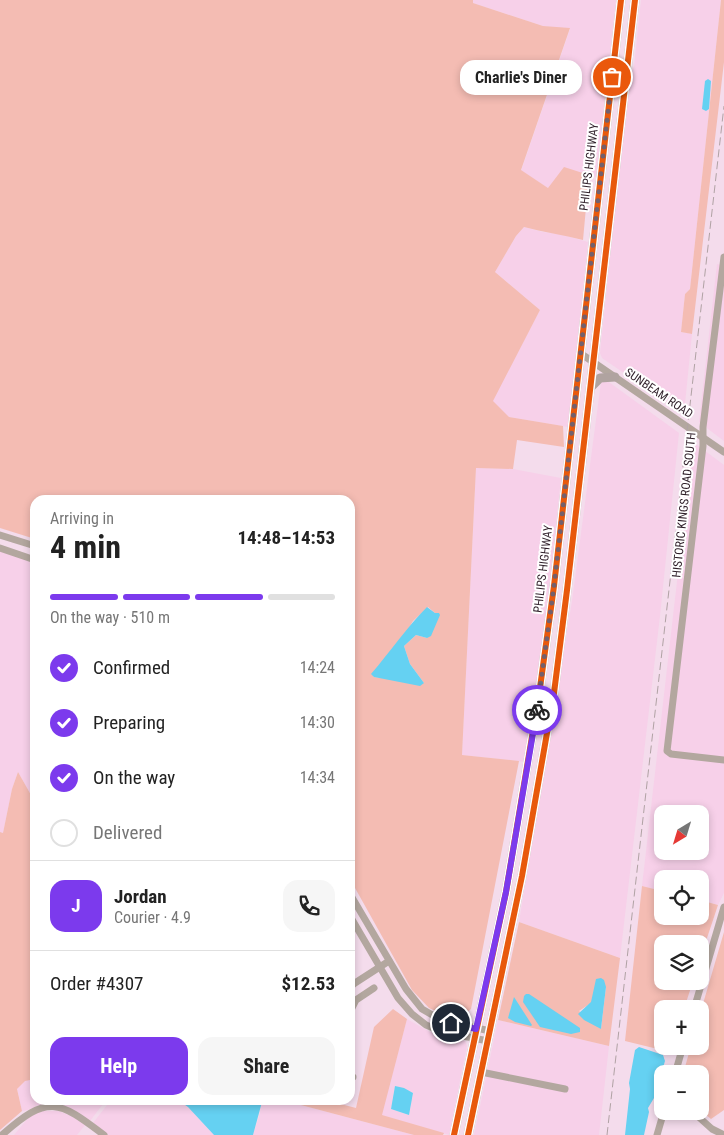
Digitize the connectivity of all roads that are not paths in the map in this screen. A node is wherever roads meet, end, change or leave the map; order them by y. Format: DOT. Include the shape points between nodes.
graph roads {
  1 [pos="621,0"];
  2 [pos="635,0"];
  3 [pos="606,126"];
  4 [pos="620,128"];
  5 [pos="724,256"];
  6 [pos="580,354"];
  7 [pos="593,362"];
  8 [pos="615,377"];
  9 [pos="590,386"];
  10 [pos="703,437"];
  11 [pos="724,452"];
  12 [pos="561,527"];
  13 [pos="0,535"];
  14 [pos="30,544"];
  15 [pos="0,548"];
  16 [pos="30,558"];
  17 [pos="568,585"];
  18 [pos="554,586"];
  19 [pos="560,649"];
  20 [pos="532,743"];
  21 [pos="546,745"];
  22 [pos="724,760"];
  23 [pos="506,892"];
  24 [pos="355,903"];
  25 [pos="724,907"];
  26 [pos="355,924"];
  27 [pos="511,926"];
  28 [pos="389,961"];
  29 [pos="380,967"];
  30 [pos="355,983"];
  31 [pos="374,988"];
  32 [pos="355,990"];
  33 [pos="362,995"];
  34 [pos="697,1000"];
  35 [pos="355,1002"];
  36 [pos="429,1014"];
  37 [pos="423,1023"];
  38 [pos="476,1029"];
  39 [pos="490,1031"];
  40 [pos="474,1038"];
  41 [pos="488,1041"];
  42 [pos="481,1072"];
  43 [pos="565,1089"];
  44 [pos="661,1120"];
  45 [pos="702,1120"];
  46 [pos="2,1135"];
  47 [pos="104,1135"];
  48 [pos="454,1135"];
  49 [pos="468,1135"];
  50 [pos="657,1135"];
  51 [pos="724,1135"];
  1 -- 3 [label="main road, PHILIPS HIGHWAY"];
  2 -- 4 [label="main road, PHILIPS HIGHWAY"];
  3 -- 4 [label="street"];
  3 -- 6 [label="main road, PHILIPS HIGHWAY"];
  4 -- 7 [label="main road, PHILIPS HIGHWAY"];
  5 -- 10 [label="street, HISTORIC KINGS ROAD SOUTH"];
  6 -- 7 [label="street, SUNBEAM ROAD"];
  6 -- 12 [label="main road, PHILIPS HIGHWAY"];
  7 -- 8 [label="street, SUNBEAM ROAD"];
  7 -- 9 [label="main road, PHILIPS HIGHWAY"];
  8 -- 9 [label="main road" via="600,378"];
  8 -- 10 [label="street, SUNBEAM ROAD"];
  9 -- 17 [label="main road, PHILIPS HIGHWAY"];
  10 -- 11 [label="street, SUNBEAM ROAD"];
  10 -- 22 [label="street, HISTORIC KINGS ROAD SOUTH" via="667,751"];
  12 -- 17 [label="main road" via="565,541 561,578"];
  12 -- 18 [label="main road, PHILIPS HIGHWAY"];
  13 -- 14 [label="street"];
  15 -- 16 [label="street"];
  17 -- 19 [label="main road, PHILIPS HIGHWAY"];
  18 -- 19 [label="main road" via="560,600 556,634"];
  18 -- 20 [label="main road, PHILIPS HIGHWAY"];
  19 -- 21 [label="main road, PHILIPS HIGHWAY"];
  20 -- 21 [label="main road"];
  20 -- 23 [label="main road, PHILIPS HIGHWAY"];
  21 -- 27 [label="main road, PHILIPS HIGHWAY"];
  23 -- 27 [label="main road" via="506,919"];
  23 -- 38 [label="main road, PHILIPS HIGHWAY"];
  24 -- 28 [label="street"];
  25 -- 34 [label="street"];
  26 -- 29 [label="street"];
  27 -- 39 [label="main road, PHILIPS HIGHWAY"];
  28 -- 29 [label="street"];
  28 -- 36 [label="street" via="412,998"];
  29 -- 30 [label="street"];
  29 -- 37 [label="street" via="403,1004"];
  31 -- 33 [label="street"];
  32 -- 33 [label="street"];
  33 -- 35 [label="street"];
  36 -- 37 [label="street"];
  36 -- 38 [label="street"];
  37 -- 40 [label="street" via="443,1032"];
  38 -- 39 [label="street"];
  38 -- 40 [label="main road, PHILIPS HIGHWAY"];
  39 -- 41 [label="main road, PHILIPS HIGHWAY"];
  40 -- 41 [label="street"];
  40 -- 48 [label="main road, PHILIPS HIGHWAY"];
  41 -- 42 [label="main road, PHILIPS HIGHWAY"];
  42 -- 43 [label="street"];
  42 -- 49 [label="main road, PHILIPS HIGHWAY"];
  44 -- 50 [label="street"];
  45 -- 51 [label="street"];
  46 -- 47 [label="street" via="28,1114 40,1108 57,1106 74,1112"];
}
